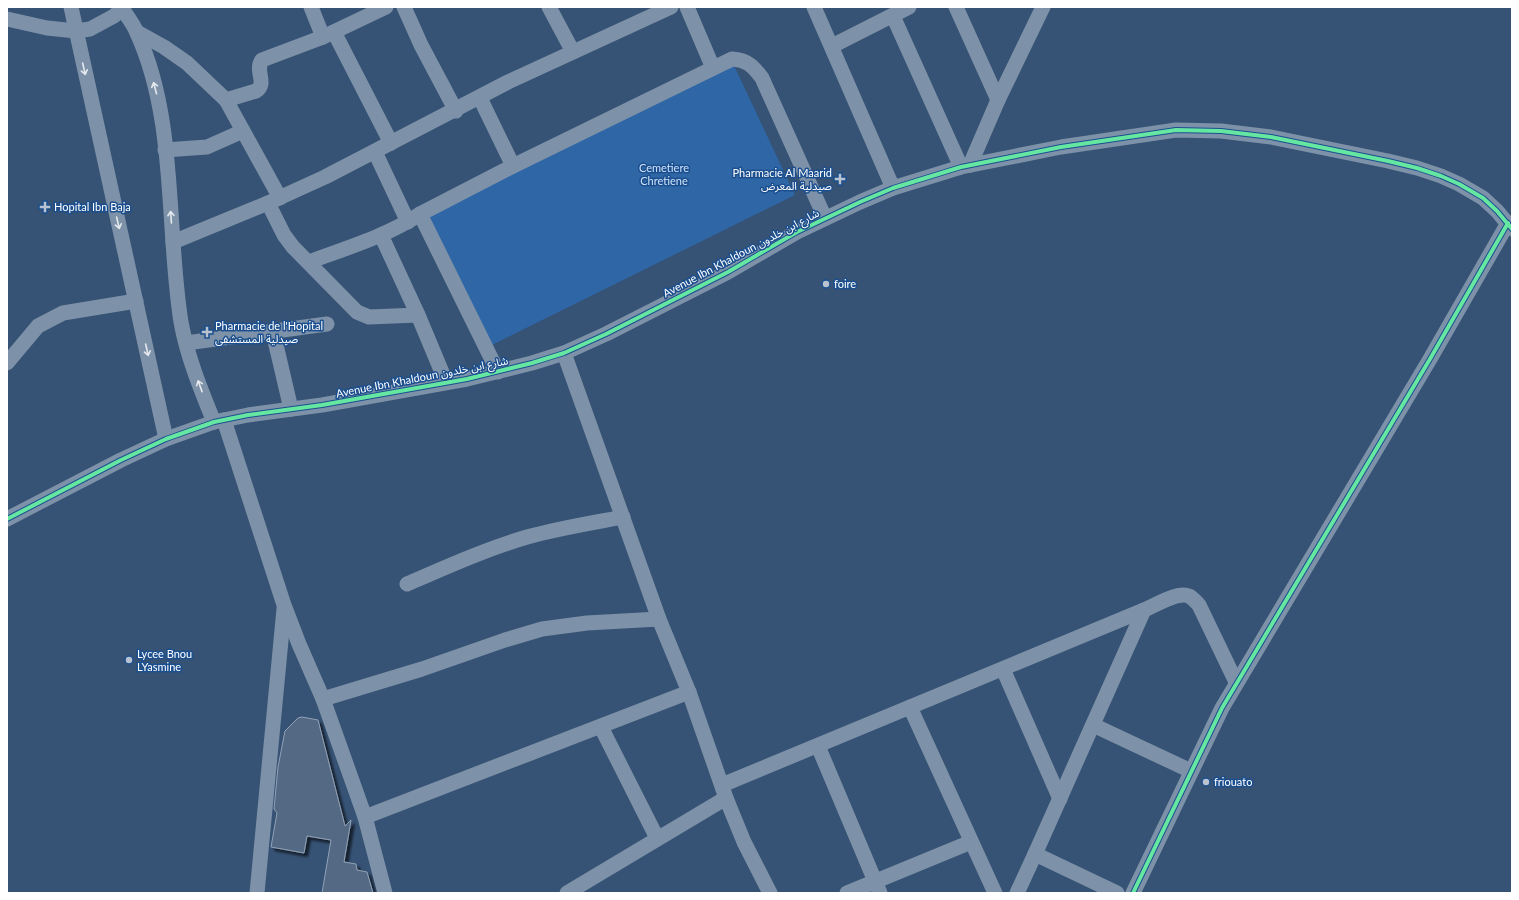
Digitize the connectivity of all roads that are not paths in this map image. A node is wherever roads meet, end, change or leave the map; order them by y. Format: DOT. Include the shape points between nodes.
graph roads {
  1 [pos="71,7"];
  2 [pos="311,7"];
  3 [pos="386,7"];
  4 [pos="404,7"];
  5 [pos="549,7"];
  6 [pos="672,7"];
  7 [pos="687,7"];
  8 [pos="814,7"];
  9 [pos="908,7"];
  10 [pos="956,7"];
  11 [pos="1043,7"];
  12 [pos="124,8"];
  13 [pos="893,16"];
  14 [pos="7,20"];
  15 [pos="76,31"];
  16 [pos="137,32"];
  17 [pos="329,34"];
  18 [pos="832,46"];
  19 [pos="573,52"];
  20 [pos="714,68"];
  21 [pos="480,98"];
  22 [pos="226,100"];
  23 [pos="998,100"];
  24 [pos="456,111"];
  25 [pos="243,132"];
  26 [pos="390,143"];
  27 [pos="165,150"];
  28 [pos="375,152"];
  29 [pos="513,166"];
  30 [pos="966,166"];
  31 [pos="893,188"];
  32 [pos="274,201"];
  33 [pos="420,214"];
  34 [pos="825,218"];
  35 [pos="408,222"];
  36 [pos="1510,226"];
  37 [pos="381,235"];
  38 [pos="173,242"];
  39 [pos="309,262"];
  40 [pos="136,301"];
  41 [pos="418,315"];
  42 [pos="326,324"];
  43 [pos="273,332"];
  44 [pos="186,343"];
  45 [pos="564,353"];
  46 [pos="7,363"];
  47 [pos="498,372"];
  48 [pos="446,382"];
  49 [pos="291,409"];
  50 [pos="219,421"];
  51 [pos="166,439"];
  52 [pos="623,517"];
  53 [pos="7,519"];
  54 [pos="407,584"];
  55 [pos="284,605"];
  56 [pos="1144,610"];
  57 [pos="659,618"];
  58 [pos="1003,669"];
  59 [pos="1236,682"];
  60 [pos="689,692"];
  61 [pos="323,699"];
  62 [pos="910,707"];
  63 [pos="1093,725"];
  64 [pos="601,727"];
  65 [pos="818,746"];
  66 [pos="1191,771"];
  67 [pos="724,791"];
  68 [pos="1060,799"];
  69 [pos="365,816"];
  70 [pos="657,838"];
  71 [pos="971,842"];
  72 [pos="1035,854"];
  73 [pos="878,887"];
  74 [pos="257,893"];
  75 [pos="385,893"];
  76 [pos="566,893"];
  77 [pos="770,893"];
  78 [pos="847,893"];
  79 [pos="994,893"];
  80 [pos="1016,893"];
  81 [pos="1116,893"];
  82 [pos="1132,893"];
  1 -- 15 [label="street"];
  2 -- 17 [label="street"];
  3 -- 17 [label="street"];
  4 -- 24 [label="street"];
  5 -- 19 [label="street"];
  6 -- 19 [label="street"];
  7 -- 20 [label="street"];
  8 -- 18 [label="street"];
  9 -- 13 [label="street"];
  10 -- 23 [label="street"];
  11 -- 23 [label="street"];
  12 -- 15 [label="street" via="90,30"];
  12 -- 16 [label="street"];
  13 -- 18 [label="street"];
  13 -- 30 [label="street"];
  14 -- 15 [label="street"];
  15 -- 40 [label="street, one-way"];
  16 -- 22 [label="street" via="187,63"];
  27 -- 16 [label="street, one-way" via="159,102"];
  17 -- 22 [label="street" via="262,60 258,68 262,85 260,88"];
  17 -- 26 [label="street"];
  18 -- 31 [label="street"];
  19 -- 21 [label="street"];
  20 -- 29 [label="street"];
  20 -- 34 [label="street" via="732,59 748,62 755,68 762,78"];
  21 -- 24 [label="street"];
  21 -- 29 [label="street"];
  22 -- 25 [label="street"];
  23 -- 30 [label="street"];
  24 -- 26 [label="street"];
  25 -- 27 [label="street" via="207,147"];
  25 -- 32 [label="street"];
  26 -- 28 [label="street"];
  38 -- 27 [label="street, one-way"];
  28 -- 32 [label="street"];
  28 -- 35 [label="street"];
  29 -- 33 [label="street"];
  30 -- 31 [label="street, Avenue Ibn Khaldoun شارع ابن خلدون"];
  30 -- 36 [label="street, Avenue Ibn Khaldoun شارع ابن خلدون" via="1061,147 1152,133 1199,130 1234,132 1287,140 1429,172 1459,184 1483,198"];
  31 -- 34 [label="street, Avenue Ibn Khaldoun شارع ابن خلدون"];
  32 -- 38 [label="street"];
  32 -- 39 [label="street" via="288,241"];
  33 -- 35 [label="street"];
  33 -- 47 [label="street"];
  34 -- 45 [label="street, Avenue Ibn Khaldoun شارع ابن خلدون" via="728,272"];
  35 -- 37 [label="street"];
  36 -- 59 [label="street"];
  37 -- 39 [label="street"];
  37 -- 41 [label="street"];
  38 -- 44 [label="street" via="181,321"];
  39 -- 41 [label="street" via="361,315 377,318"];
  40 -- 46 [label="street" via="63,313 38,326"];
  40 -- 51 [label="street, one-way"];
  41 -- 48 [label="street"];
  42 -- 43 [label="street"];
  43 -- 44 [label="street"];
  43 -- 49 [label="street"];
  50 -- 44 [label="street, one-way" via="200,386"];
  45 -- 47 [label="street, Avenue Ibn Khaldoun شارع ابن خلدون"];
  45 -- 52 [label="street"];
  47 -- 48 [label="street, Avenue Ibn Khaldoun شارع ابن خلدون"];
  48 -- 49 [label="street, Avenue Ibn Khaldoun شارع ابن خلدون"];
  49 -- 50 [label="street, Avenue Ibn Khaldoun شارع ابن خلدون"];
  50 -- 51 [label="street, Avenue Ibn Khaldoun شارع ابن خلدون"];
  50 -- 55 [label="street"];
  51 -- 53 [label="street, Avenue Ibn Khaldoun شارع ابن خلدون"];
  52 -- 54 [label="street" via="526,537"];
  52 -- 57 [label="street"];
  55 -- 61 [label="street"];
  55 -- 74 [label="street"];
  56 -- 58 [label="street"];
  56 -- 59 [label="street" via="1176,596 1189,596 1199,605"];
  56 -- 63 [label="street"];
  57 -- 60 [label="street"];
  57 -- 61 [label="street" via="542,629"];
  58 -- 62 [label="street"];
  58 -- 68 [label="street"];
  59 -- 66 [label="street"];
  60 -- 64 [label="street"];
  60 -- 67 [label="street"];
  61 -- 69 [label="street"];
  62 -- 65 [label="street"];
  62 -- 71 [label="street"];
  63 -- 66 [label="street"];
  63 -- 68 [label="street"];
  64 -- 69 [label="street"];
  64 -- 70 [label="street"];
  65 -- 67 [label="street"];
  65 -- 73 [label="street"];
  66 -- 82 [label="street"];
  67 -- 70 [label="street"];
  67 -- 77 [label="street" via="744,842"];
  68 -- 72 [label="street"];
  69 -- 75 [label="street"];
  70 -- 76 [label="street"];
  71 -- 73 [label="street"];
  71 -- 79 [label="street"];
  72 -- 80 [label="street"];
  72 -- 81 [label="street"];
  73 -- 78 [label="street"];
}
